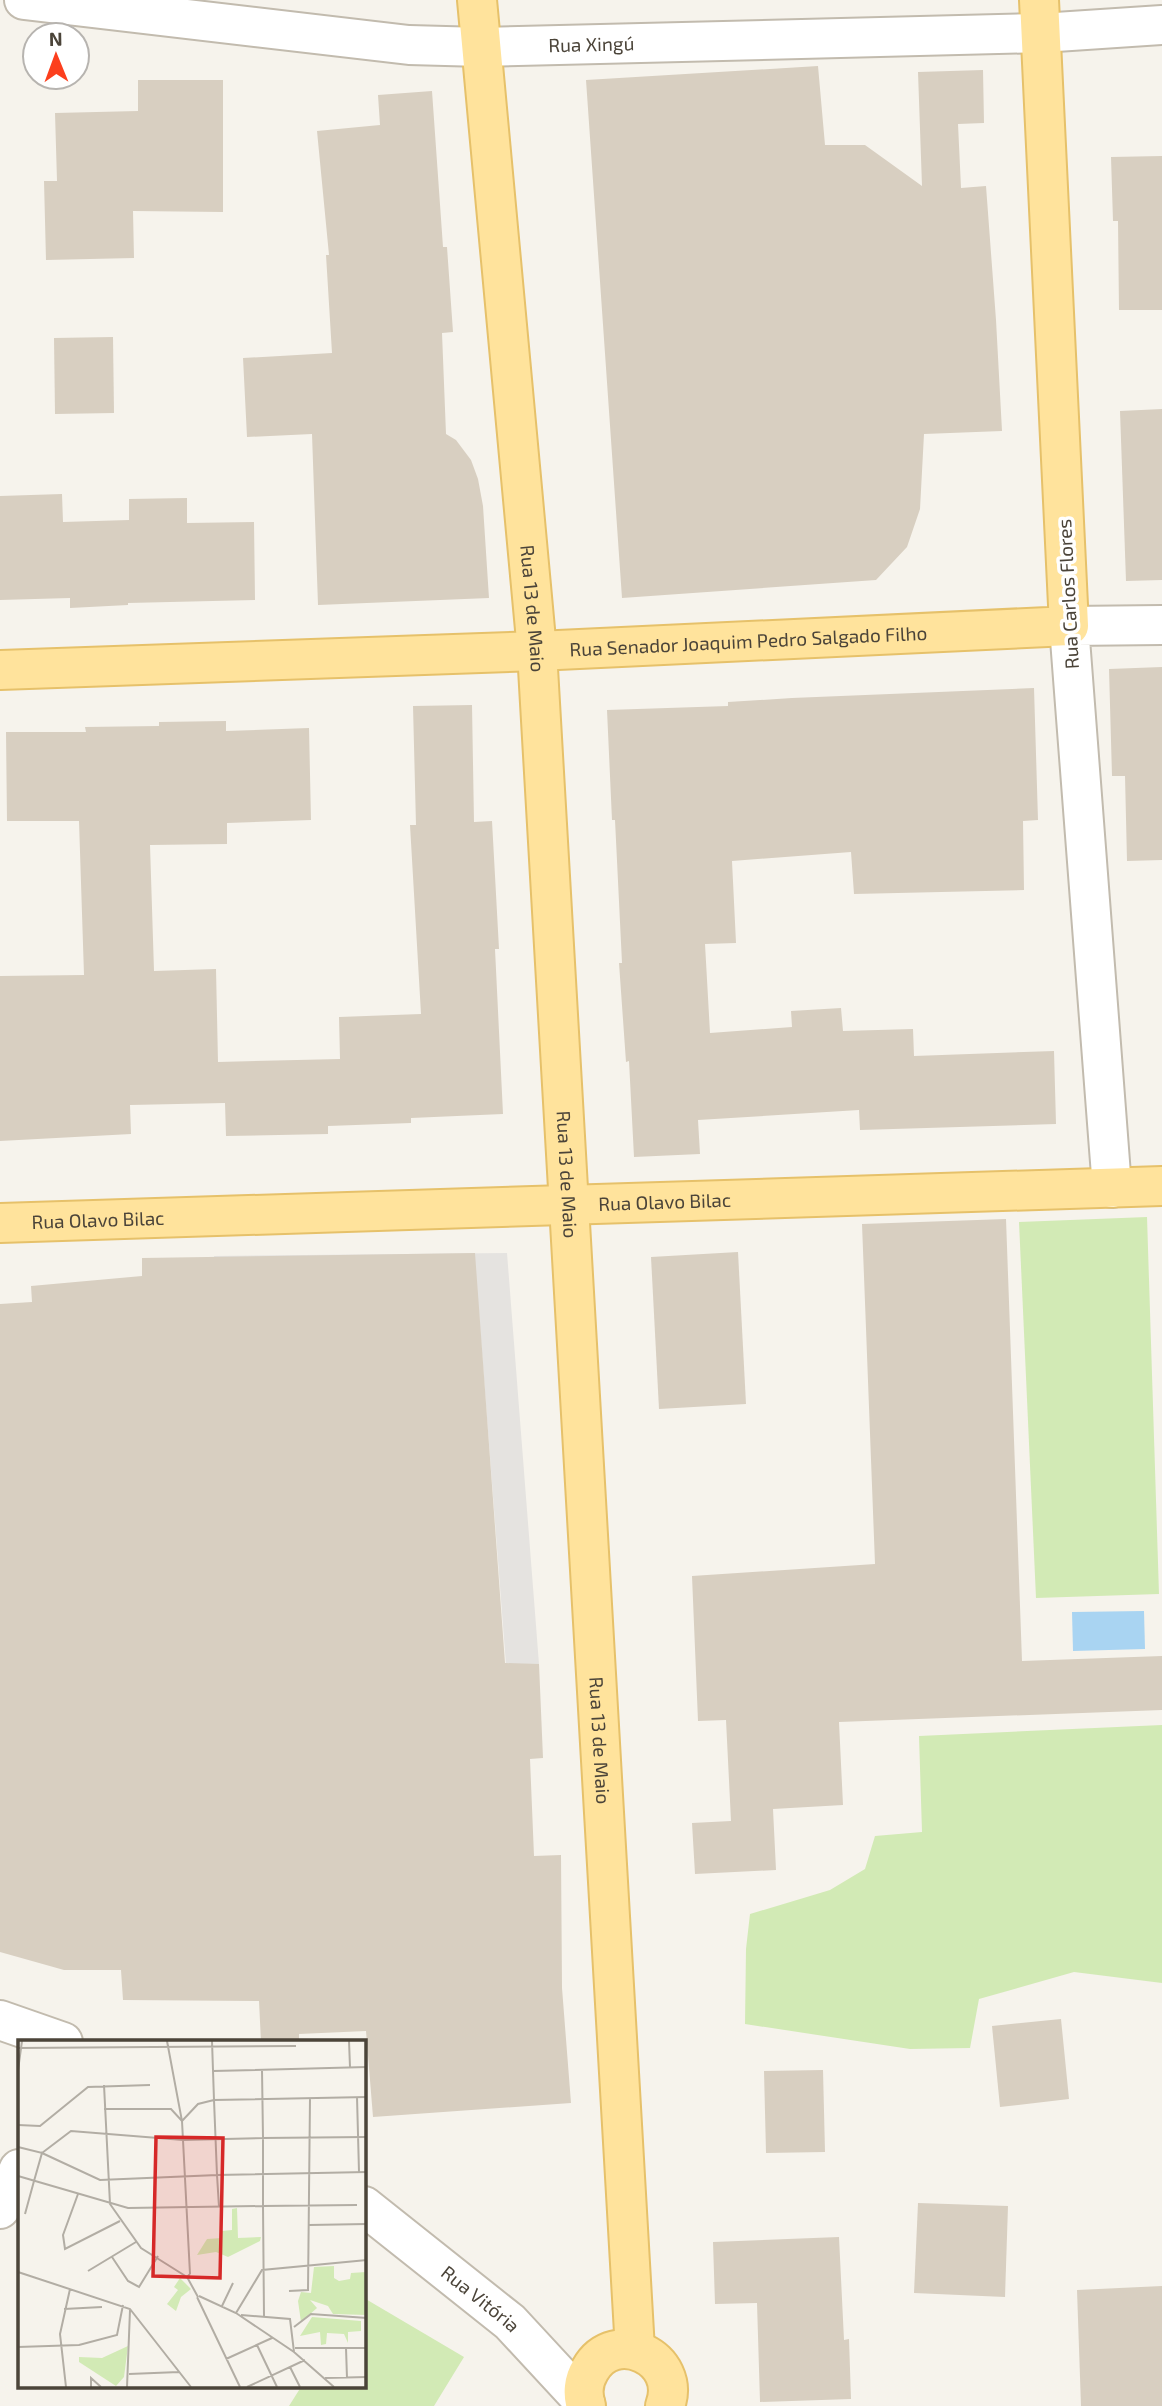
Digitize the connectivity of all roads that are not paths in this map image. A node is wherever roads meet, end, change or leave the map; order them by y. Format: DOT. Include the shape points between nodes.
graph roads {
  1 [pos="24,0"];
  2 [pos="477,0"];
  3 [pos="1040,16"];
  4 [pos="1162,25"];
  5 [pos="482,47"];
  6 [pos="1162,625"];
  7 [pos="1069,626"];
  8 [pos="537,651"];
  9 [pos="0,670"];
  10 [pos="1162,1186"];
  11 [pos="1112,1188"];
  12 [pos="570,1205"];
  13 [pos="0,1223"];
  14 [pos="0,2020"];
  15 [pos="57,2040"];
  16 [pos="18,2171"];
  17 [pos="366,2208"];
  18 [pos="0,2209"];
  19 [pos="635,2350"];
  20 [pos="667,2404"];
  21 [pos="586,2405"];
  1 -- 5 [label="street, Rua Xingú" via="409,45"];
  2 -- 5 [label="main road, Rua 13 de Maio"];
  3 -- 4 [label="street, Rua Xingú"];
  3 -- 5 [label="street, Rua Xingú"];
  3 -- 7 [label="main road, Rua Carlos Flores"];
  5 -- 8 [label="main road, Rua 13 de Maio"];
  6 -- 7 [label="street, Rua Senador Joaquim Pedro Salgado Filho"];
  7 -- 8 [label="main road, Rua Senador Joaquim Pedro Salgado Filho"];
  7 -- 11 [label="street, Rua Carlos Flores"];
  8 -- 9 [label="main road, Rua Senador Joaquim Pedro Salgado Filho"];
  8 -- 12 [label="main road, Rua 13 de Maio"];
  10 -- 11 [label="main road, Rua Olavo Bilac"];
  11 -- 12 [label="main road, Rua Olavo Bilac"];
  12 -- 13 [label="main road, Rua Olavo Bilac"];
  12 -- 19 [label="main road, Rua 13 de Maio"];
  14 -- 15 [label="street"];
  16 -- 18 [label="street"];
  17 -- 21 [label="street, Rua Vitória" via="510,2322"];
  19 -- 20 [label="main road" via="655,2361 663,2372"];
  19 -- 21 [label="main road" via="616,2350 593,2364 583,2389"];
}
